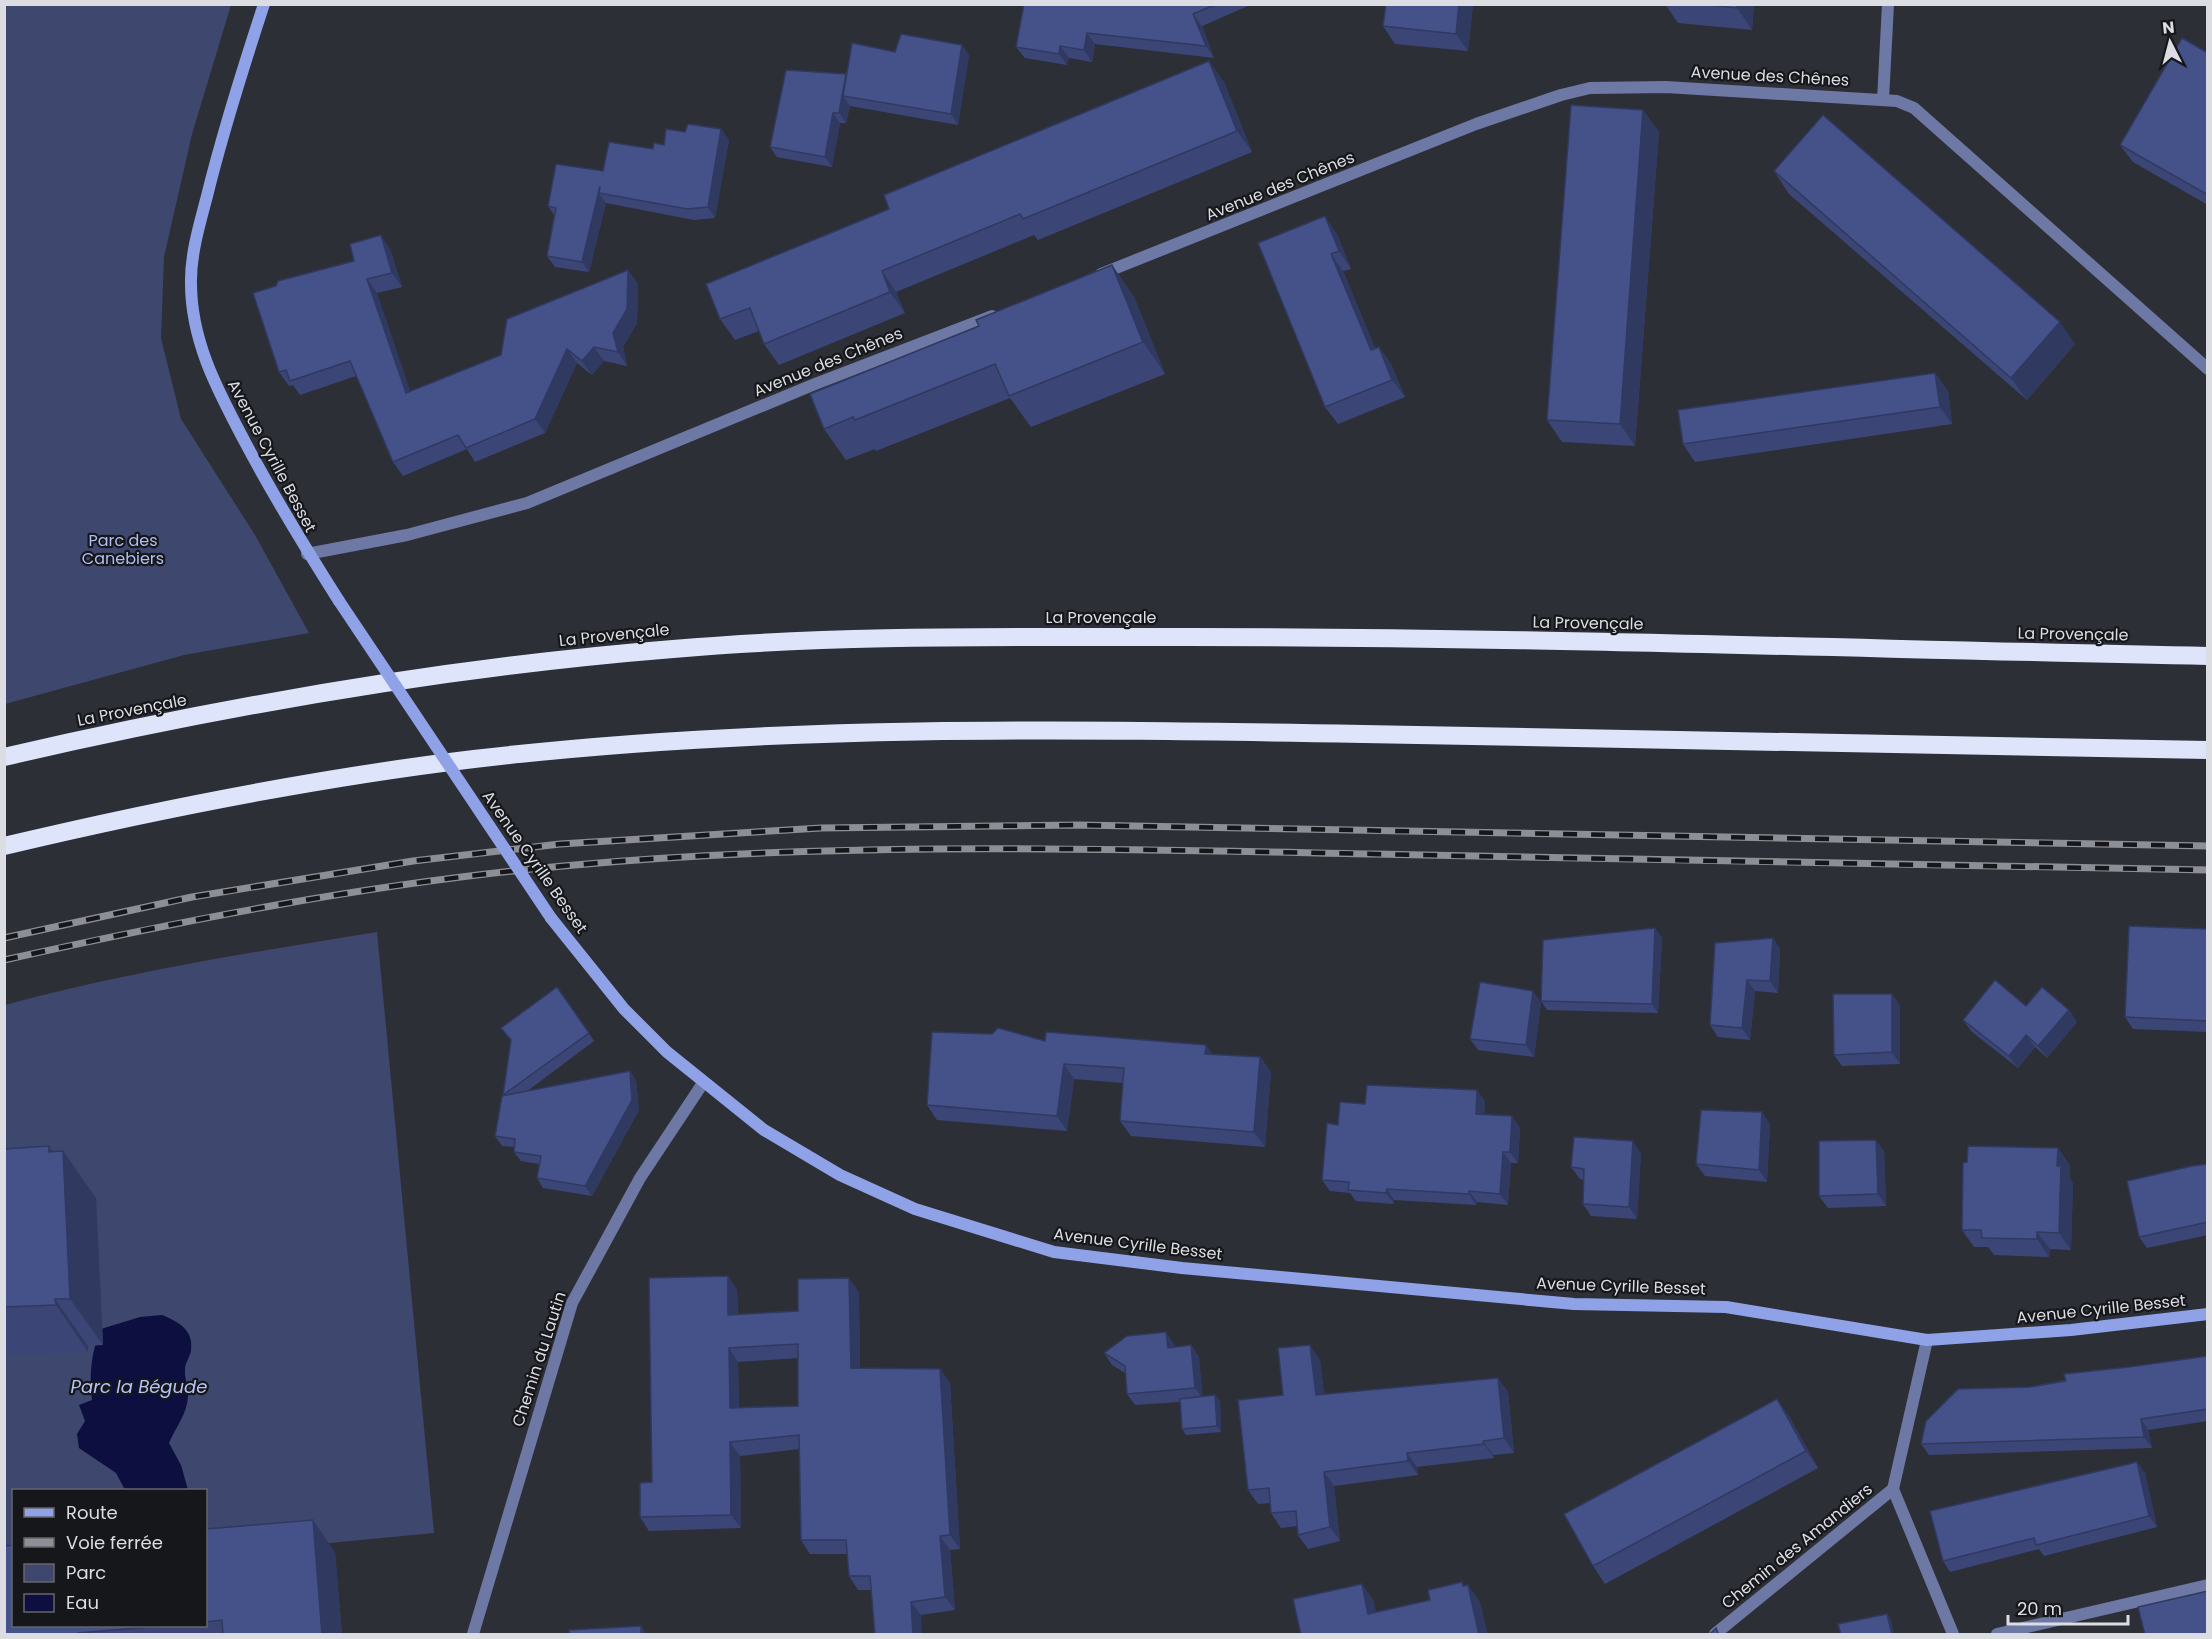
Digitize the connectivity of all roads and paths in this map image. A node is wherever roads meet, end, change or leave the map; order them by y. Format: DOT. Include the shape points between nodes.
graph roads {
  1 [pos="264,4"];
  2 [pos="1888,4"];
  3 [pos="1883,99"];
  4 [pos="1083,281"];
  5 [pos="1005,311"];
  6 [pos="2208,369"];
  7 [pos="307,554"];
  8 [pos="2208,656"];
  9 [pos="2208,750"];
  10 [pos="4,757"];
  11 [pos="4,846"];
  12 [pos="703,1083"];
  13 [pos="2208,1314"];
  14 [pos="1927,1340"];
  15 [pos="1893,1489"];
  16 [pos="2208,1586"];
  17 [pos="473,1635"];
  18 [pos="1715,1635"];
  19 [pos="1953,1635"];
  20 [pos="1997,1635"];
  1 -- 7 [label="main road, Avenue Cyrille Besset" via="215,162 195,241 190,279 201,348 214,383"];
  2 -- 3 [label="street"];
  3 -- 4 [label="street, Avenue des Chênes" via="1639,85 1590,88 1476,124"];
  3 -- 6 [label="street, Avenue des Chênes" via="1914,108"];
  5 -- 7 [label="street, Avenue des Chênes" via="815,384 527,504 407,535"];
  7 -- 12 [label="main road, Avenue Cyrille Besset, bridge" via="551,918 624,1009"];
  8 -- 10 [label="highway, La Provençale" via="1323,636 889,638 677,648 485,668 115,731"];
  9 -- 11 [label="highway" via="1111,730 904,731 668,741 474,759 280,787"];
  12 -- 14 [label="main road, Avenue Cyrille Besset" via="764,1130 840,1175 915,1209 1054,1252 1182,1268 1574,1304 1726,1307"];
  12 -- 17 [label="street, Chemin du Lautin" via="640,1178 572,1303"];
  13 -- 14 [label="main road, Avenue Cyrille Besset" via="2071,1330"];
  14 -- 15 [label="street, Chemin des Amandiers"];
  15 -- 18 [label="street, Chemin des Amandiers"];
  15 -- 19 [label="street"];
  16 -- 20 [label="street"];
}
